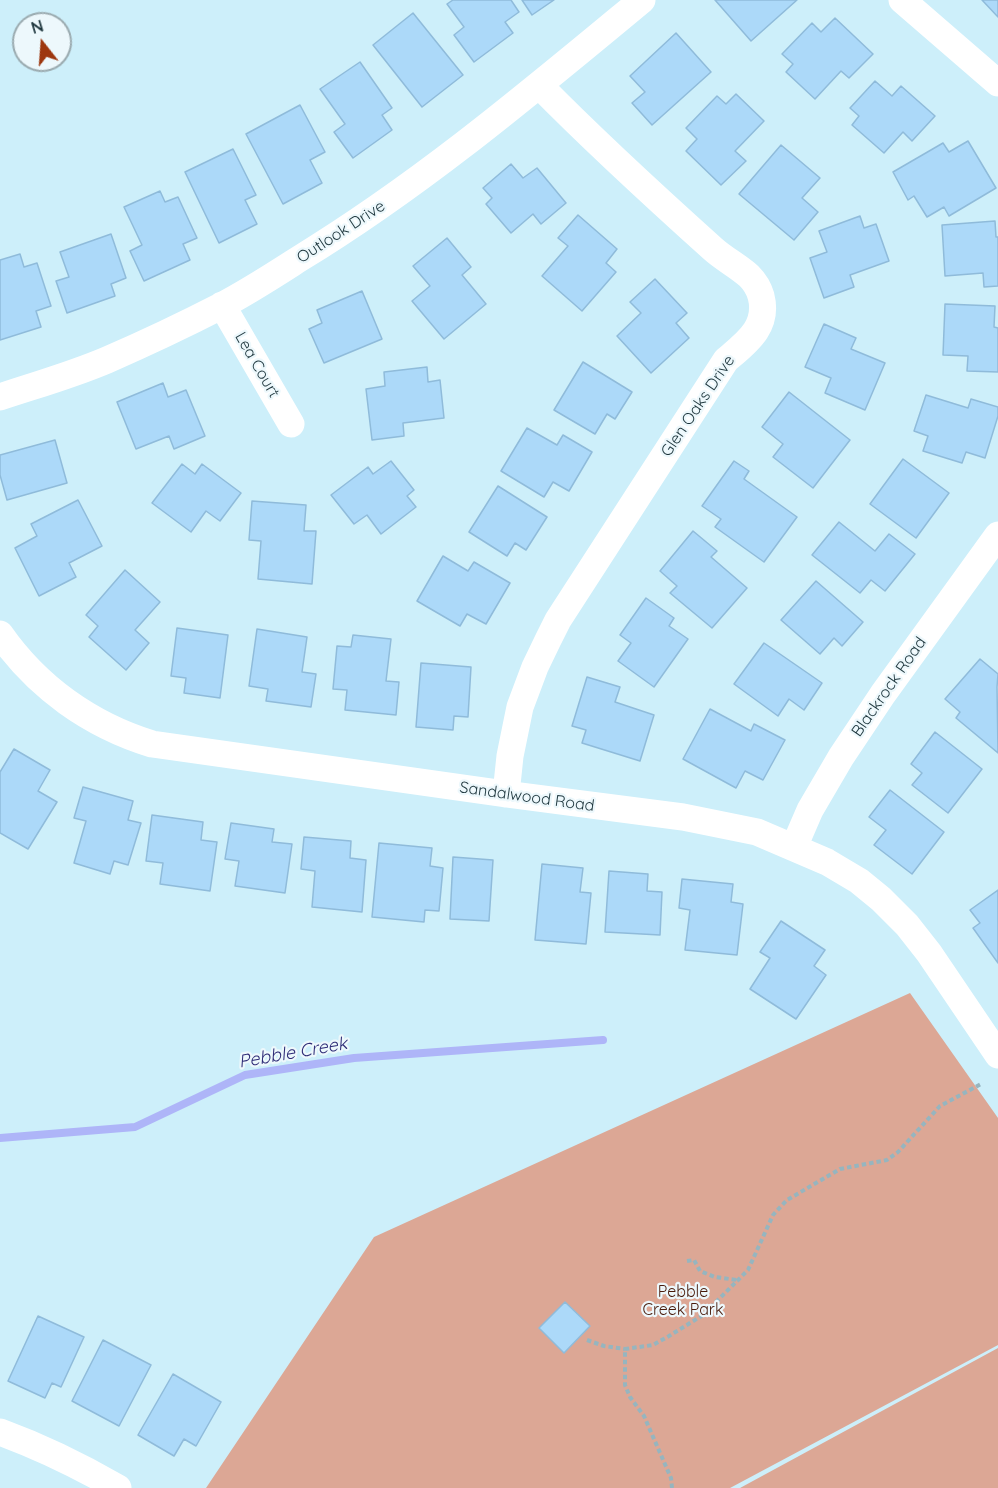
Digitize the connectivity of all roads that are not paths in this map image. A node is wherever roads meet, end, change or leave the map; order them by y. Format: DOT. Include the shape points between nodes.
graph roads {
  1 [pos="642,0"];
  2 [pos="902,0"];
  3 [pos="998,83"];
  4 [pos="539,85"];
  5 [pos="222,305"];
  6 [pos="0,397"];
  7 [pos="291,424"];
  8 [pos="998,535"];
  9 [pos="0,634"];
  10 [pos="506,795"];
  11 [pos="794,847"];
  12 [pos="997,1052"];
  13 [pos="0,1431"];
  14 [pos="118,1488"];
  1 -- 4 [label="street, Outlook Drive"];
  2 -- 3 [label="street"];
  4 -- 5 [label="street, Outlook Drive" via="400,193"];
  4 -- 10 [label="street, Glen Oaks Drive" via="715,251 750,277 757,286 762,308 753,336 726,360 553,630 520,706"];
  5 -- 6 [label="street, Outlook Drive" via="105,361"];
  5 -- 7 [label="street, Lea Court"];
  8 -- 11 [label="street, Blackrock Road" via="841,757"];
  9 -- 10 [label="street, Sandalwood Road" via="30,670 60,697 83,713 152,744"];
  10 -- 11 [label="street, Sandalwood Road" via="682,817 757,832"];
  11 -- 12 [label="street, Sandalwood Road" via="859,881 907,925"];
  13 -- 14 [label="street" via="30,1442"];
}
